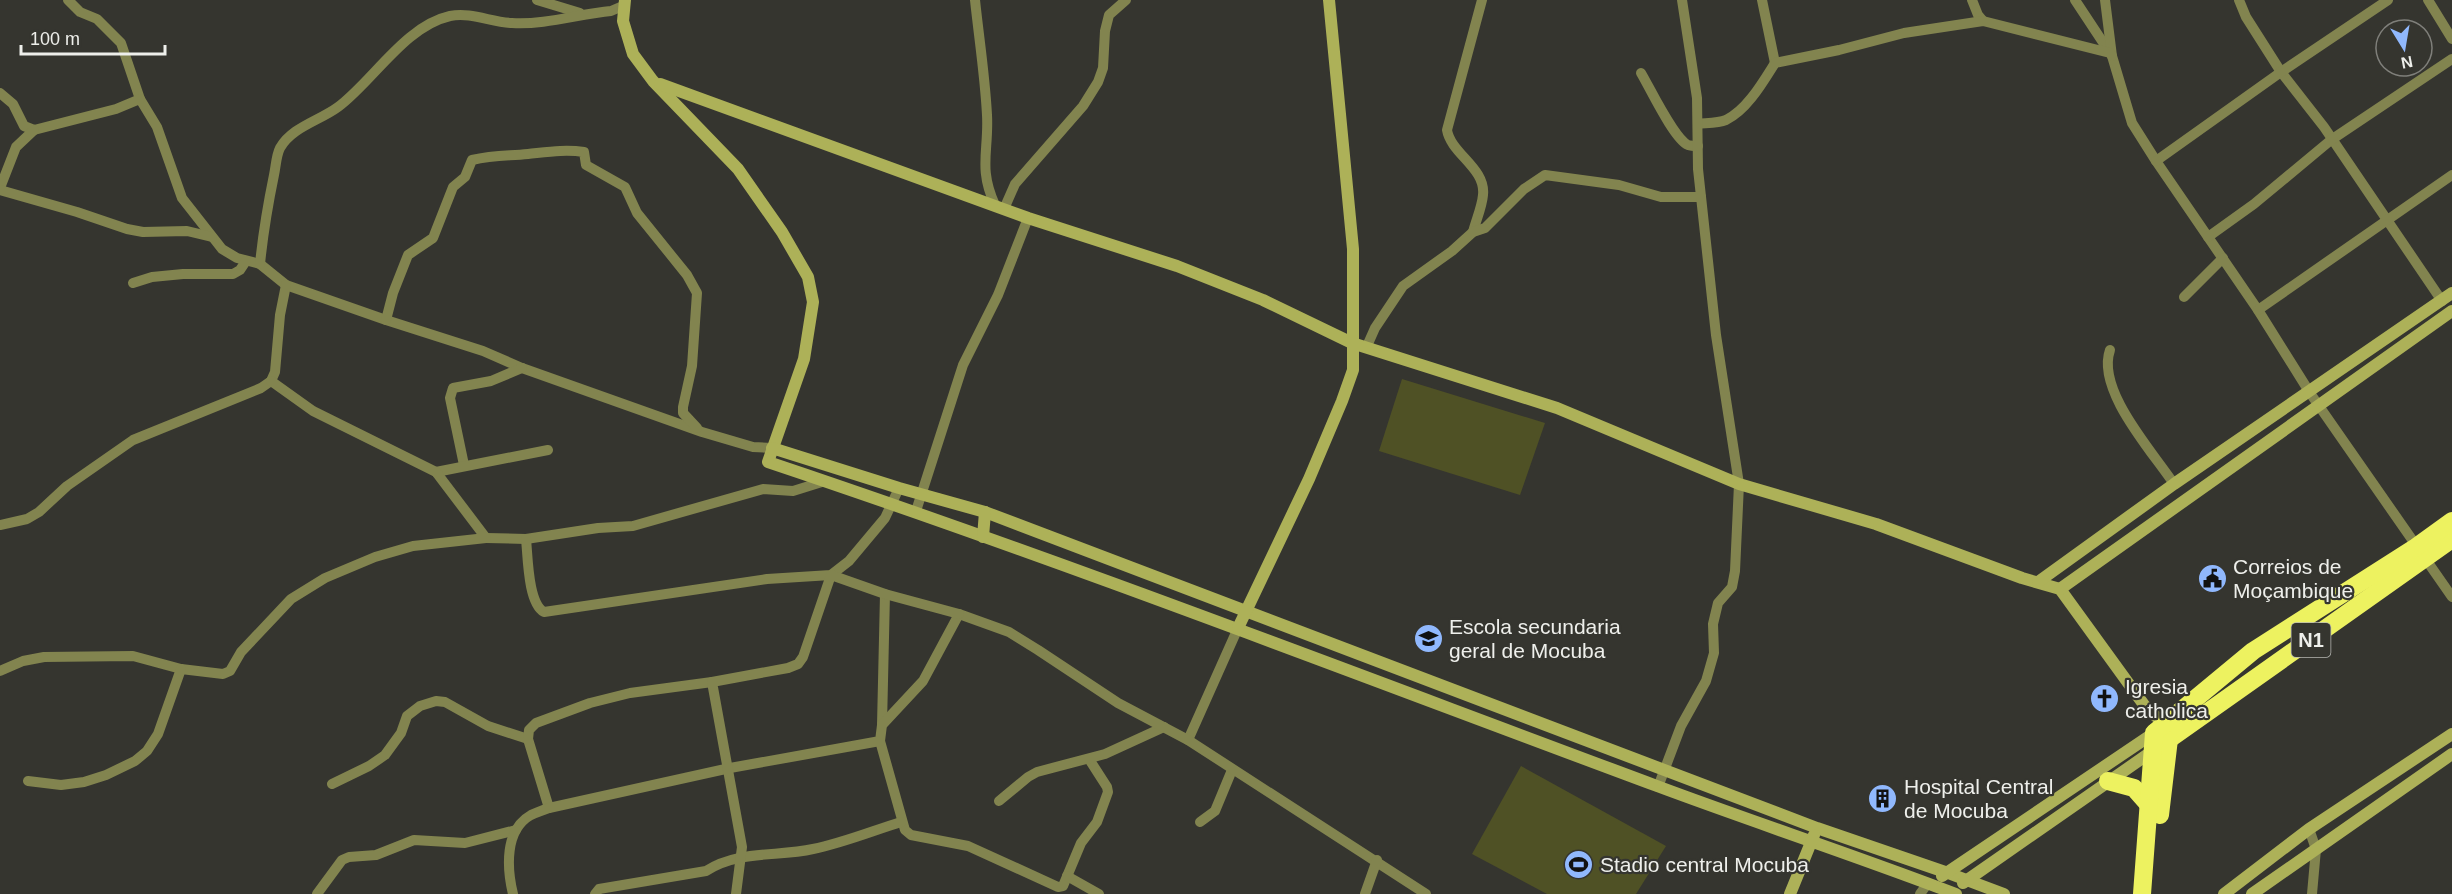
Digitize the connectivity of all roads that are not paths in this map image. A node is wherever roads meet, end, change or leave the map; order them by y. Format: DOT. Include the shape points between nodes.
graph roads {
  1 [pos="68,0"];
  2 [pos="537,0"];
  3 [pos="975,0"];
  4 [pos="1126,0"];
  5 [pos="1329,0"];
  6 [pos="1482,0"];
  7 [pos="1682,0"];
  8 [pos="1762,0"];
  9 [pos="1972,0"];
  10 [pos="2076,0"];
  11 [pos="2105,0"];
  12 [pos="2239,0"];
  13 [pos="2388,0"];
  14 [pos="2428,0"];
  15 [pos="625,2"];
  16 [pos="583,14"];
  17 [pos="1983,21"];
  18 [pos="2452,39"];
  19 [pos="2111,54"];
  20 [pos="2452,58"];
  21 [pos="1775,63"];
  22 [pos="2281,72"];
  23 [pos="1641,73"];
  24 [pos="653,81"];
  25 [pos="0,93"];
  26 [pos="140,99"];
  27 [pos="1698,124"];
  28 [pos="34,130"];
  29 [pos="2331,140"];
  30 [pos="1698,146"];
  31 [pos="2156,161"];
  32 [pos="2452,175"];
  33 [pos="0,189"];
  34 [pos="1701,197"];
  35 [pos="999,207"];
  36 [pos="1028,218"];
  37 [pos="2388,219"];
  38 [pos="1473,232"];
  39 [pos="212,237"];
  40 [pos="2208,237"];
  41 [pos="2223,258"];
  42 [pos="246,261"];
  43 [pos="260,264"];
  44 [pos="133,283"];
  45 [pos="286,285"];
  46 [pos="2184,297"];
  47 [pos="2447,297"];
  48 [pos="2258,310"];
  49 [pos="2452,311"];
  50 [pos="386,320"];
  51 [pos="1352,343"];
  52 [pos="1367,346"];
  53 [pos="2110,350"];
  54 [pos="522,368"];
  55 [pos="271,381"];
  56 [pos="2310,393"];
  57 [pos="2319,404"];
  58 [pos="702,432"];
  59 [pos="753,447"];
  60 [pos="772,448"];
  61 [pos="548,450"];
  62 [pos="768,462"];
  63 [pos="465,465"];
  64 [pos="436,472"];
  65 [pos="825,481"];
  66 [pos="1739,484"];
  67 [pos="2174,484"];
  68 [pos="899,488"];
  69 [pos="921,494"];
  70 [pos="892,503"];
  71 [pos="916,511"];
  72 [pos="985,512"];
  73 [pos="2452,521"];
  74 [pos="0,525"];
  75 [pos="983,537"];
  76 [pos="486,538"];
  77 [pos="526,539"];
  78 [pos="2452,539"];
  79 [pos="2420,553"];
  80 [pos="831,575"];
  81 [pos="2038,582"];
  82 [pos="2060,590"];
  83 [pos="885,594"];
  84 [pos="2452,597"];
  85 [pos="1247,611"];
  86 [pos="959,614"];
  87 [pos="1238,628"];
  88 [pos="181,669"];
  89 [pos="0,671"];
  90 [pos="712,682"];
  91 [pos="1490,704"];
  92 [pos="1484,721"];
  93 [pos="882,725"];
  94 [pos="1164,727"];
  95 [pos="2452,734"];
  96 [pos="2160,736"];
  97 [pos="528,739"];
  98 [pos="1188,740"];
  99 [pos="880,741"];
  100 [pos="2452,754"];
  101 [pos="1089,759"];
  102 [pos="730,768"];
  103 [pos="1232,770"];
  104 [pos="1664,770"];
  105 [pos="28,781"];
  106 [pos="2108,781"];
  107 [pos="333,784"];
  108 [pos="1658,787"];
  109 [pos="999,801"];
  110 [pos="2149,805"];
  111 [pos="549,808"];
  112 [pos="901,822"];
  113 [pos="1200,822"];
  114 [pos="1817,828"];
  115 [pos="2309,829"];
  116 [pos="516,830"];
  117 [pos="1812,842"];
  118 [pos="2316,849"];
  119 [pos="741,857"];
  120 [pos="1377,860"];
  121 [pos="1948,873"];
  122 [pos="1067,876"];
  123 [pos="1966,881"];
  124 [pos="1928,884"];
  125 [pos="1794,892"];
  126 [pos="1953,893"];
  127 [pos="1996,893"];
  128 [pos="317,894"];
  129 [pos="513,894"];
  130 [pos="595,894"];
  131 [pos="736,894"];
  132 [pos="1099,894"];
  133 [pos="1365,894"];
  134 [pos="1426,894"];
  135 [pos="1920,894"];
  136 [pos="2142,894"];
  137 [pos="2151,894"];
  138 [pos="2224,894"];
  139 [pos="2252,894"];
  140 [pos="2312,894"];
  1 -- 26 [label="street" via="80,12 97,19 121,43"];
  2 -- 16 [label="street"];
  3 -- 35 [label="street" via="987,118 984,172 988,189"];
  4 -- 35 [label="street" via="1109,15 1098,82 1083,106"];
  5 -- 51 [label="street" via="1353,249"];
  6 -- 38 [label="street" via="1448,129 1449,137 1480,179 1484,194"];
  7 -- 27 [label="street"];
  8 -- 21 [label="street"];
  9 -- 17 [label="street"];
  10 -- 19 [label="street"];
  11 -- 19 [label="street"];
  12 -- 22 [label="street"];
  13 -- 22 [label="street"];
  14 -- 18 [label="street"];
  15 -- 16 [label="street" via="611,11"];
  15 -- 24 [label="street" via="624,32 633,54"];
  16 -- 43 [label="street" via="514,24 467,14 423,28 342,105 287,139 279,151"];
  17 -- 19 [label="street"];
  17 -- 21 [label="street" via="1904,33"];
  19 -- 31 [label="street" via="2132,123"];
  20 -- 29 [label="street"];
  21 -- 27 [label="street" via="1734,115 1724,121"];
  22 -- 29 [label="street"];
  22 -- 31 [label="street"];
  23 -- 30 [label="street" via="1661,112 1684,142"];
  24 -- 35 [label="street"];
  24 -- 60 [label="street" via="738,169 808,277 813,302 804,359"];
  25 -- 28 [label="street" via="13,104 24,126"];
  26 -- 28 [label="street"];
  26 -- 39 [label="street" via="157,127 182,198"];
  27 -- 30 [label="street"];
  28 -- 33 [label="street" via="16,147"];
  29 -- 37 [label="street"];
  29 -- 40 [label="street"];
  30 -- 34 [label="street"];
  31 -- 40 [label="street"];
  32 -- 37 [label="street"];
  33 -- 39 [label="street" via="127,230 187,231"];
  34 -- 38 [label="street" via="1661,197 1619,184 1545,175 1524,189 1485,228"];
  34 -- 66 [label="street" via="1716,335"];
  35 -- 36 [label="street"];
  36 -- 51 [label="street" via="1177,266 1263,300"];
  36 -- 69 [label="street" via="998,296 963,365"];
  37 -- 47 [label="street"];
  37 -- 48 [label="street"];
  38 -- 52 [label="street" via="1402,286"];
  39 -- 42 [label="street" via="222,249"];
  40 -- 41 [label="street"];
  41 -- 46 [label="street"];
  41 -- 48 [label="street"];
  42 -- 43 [label="street"];
  42 -- 44 [label="street" via="232,274 183,274"];
  43 -- 45 [label="street"];
  45 -- 50 [label="street"];
  45 -- 55 [label="street"];
  47 -- 56 [label="street"];
  48 -- 56 [label="street"];
  49 -- 57 [label="street"];
  50 -- 54 [label="street" via="483,351"];
  50 -- 58 [label="street" via="408,255 433,238 453,187 465,177 472,160 494,155 584,152 586,165 625,187 637,213 698,293 692,366 683,413"];
  51 -- 52 [label="street"];
  51 -- 85 [label="street" via="1353,370 1342,401"];
  52 -- 66 [label="street" via="1557,408"];
  53 -- 67 [label="street" via="2106,367 2117,402"];
  54 -- 58 [label="street"];
  54 -- 63 [label="street" via="450,391"];
  55 -- 64 [label="street" via="313,411"];
  55 -- 74 [label="street" via="133,440 67,486 39,512"];
  56 -- 57 [label="street"];
  56 -- 67 [label="street"];
  57 -- 79 [label="street"];
  57 -- 82 [label="street"];
  58 -- 59 [label="street"];
  59 -- 60 [label="street"];
  59 -- 62 [label="street"];
  60 -- 62 [label="street"];
  60 -- 68 [label="street"];
  61 -- 63 [label="street"];
  62 -- 65 [label="street"];
  63 -- 64 [label="street"];
  64 -- 76 [label="street"];
  65 -- 70 [label="street"];
  65 -- 77 [label="street" via="793,491 763,489 633,526"];
  66 -- 81 [label="street" via="1876,524"];
  66 -- 104 [label="street" via="1732,587 1718,603 1713,624 1714,653 1706,681 1681,726"];
  67 -- 81 [label="street"];
  68 -- 69 [label="street"];
  68 -- 70 [label="street"];
  69 -- 71 [label="street"];
  69 -- 72 [label="street"];
  70 -- 71 [label="street"];
  70 -- 80 [label="street" via="885,518 849,561"];
  71 -- 75 [label="street"];
  72 -- 75 [label="street"];
  72 -- 85 [label="street"];
  73 -- 79 [label="highway, N1"];
  75 -- 87 [label="street"];
  76 -- 77 [label="street"];
  76 -- 88 [label="street" via="413,546 325,578 291,599 241,652 230,671 214,674"];
  77 -- 80 [label="street" via="533,599 544,612 767,579"];
  78 -- 79 [label="highway, N1"];
  79 -- 84 [label="street"];
  79 -- 96 [label="highway, N1" via="2281,662"];
  80 -- 83 [label="street"];
  80 -- 90 [label="street" via="798,664"];
  81 -- 82 [label="street"];
  82 -- 96 [label="street" via="2147,708"];
  83 -- 86 [label="street"];
  83 -- 93 [label="street"];
  85 -- 87 [label="street"];
  85 -- 91 [label="street"];
  86 -- 93 [label="street" via="923,681"];
  86 -- 94 [label="street" via="1009,632 1118,703"];
  87 -- 92 [label="street"];
  87 -- 98 [label="street"];
  88 -- 89 [label="street" via="133,656 44,657"];
  88 -- 105 [label="street" via="158,734 135,761 84,782"];
  90 -- 97 [label="street" via="630,693 590,703 536,723 529,730"];
  90 -- 102 [label="street"];
  91 -- 92 [label="street"];
  91 -- 104 [label="street"];
  92 -- 108 [label="street"];
  93 -- 99 [label="street"];
  94 -- 98 [label="street"];
  94 -- 101 [label="street"];
  95 -- 115 [label="street"];
  96 -- 106 [label="street"];
  96 -- 110 [label="highway"];
  96 -- 121 [label="street"];
  96 -- 137 [label="highway"];
  97 -- 107 [label="street" via="488,726 436,701 407,716 401,733 385,755"];
  97 -- 111 [label="street"];
  98 -- 103 [label="street"];
  99 -- 102 [label="street"];
  99 -- 112 [label="street"];
  100 -- 118 [label="street"];
  101 -- 109 [label="street" via="1037,772"];
  101 -- 122 [label="street" via="1108,792 1097,822 1081,843"];
  102 -- 111 [label="street"];
  102 -- 119 [label="street"];
  103 -- 113 [label="street" via="1215,811"];
  103 -- 120 [label="street"];
  104 -- 108 [label="street"];
  104 -- 114 [label="street"];
  106 -- 110 [label="highway" via="2134,788"];
  106 -- 123 [label="street"];
  108 -- 117 [label="street"];
  110 -- 136 [label="highway"];
  111 -- 116 [label="street" via="530,816"];
  112 -- 119 [label="street" via="813,849"];
  112 -- 122 [label="street" via="911,834 968,846 1048,884 1063,886"];
  114 -- 117 [label="street"];
  114 -- 121 [label="street"];
  115 -- 118 [label="street"];
  115 -- 138 [label="street"];
  116 -- 128 [label="street" via="465,843 414,840 376,855 349,857 342,860"];
  116 -- 129 [label="street" via="508,873"];
  117 -- 124 [label="street"];
  117 -- 125 [label="street"];
  118 -- 139 [label="street"];
  118 -- 140 [label="street"];
  119 -- 130 [label="street" via="706,871 599,888"];
  119 -- 131 [label="street"];
  120 -- 133 [label="street"];
  120 -- 134 [label="street"];
  121 -- 123 [label="street"];
  121 -- 124 [label="street"];
  122 -- 132 [label="street"];
  123 -- 126 [label="street"];
  123 -- 127 [label="street"];
  124 -- 126 [label="street"];
  124 -- 135 [label="street"];
}
